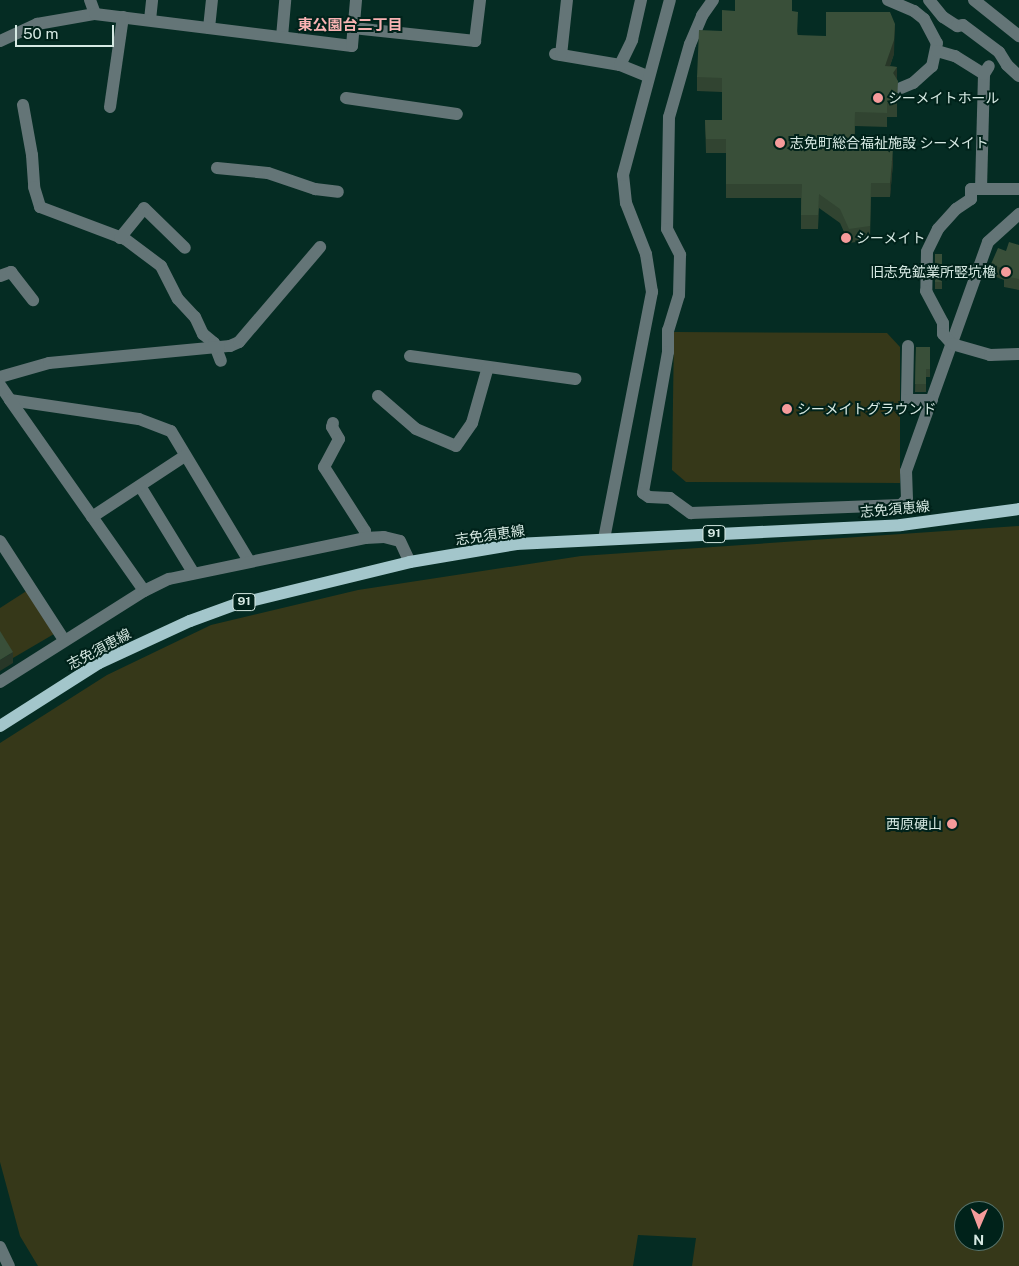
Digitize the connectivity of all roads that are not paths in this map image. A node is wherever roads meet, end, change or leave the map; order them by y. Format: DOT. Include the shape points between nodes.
graph roads {
  1 [pos="90,0"];
  2 [pos="152,0"];
  3 [pos="212,0"];
  4 [pos="285,0"];
  5 [pos="356,0"];
  6 [pos="480,0"];
  7 [pos="567,0"];
  8 [pos="641,0"];
  9 [pos="670,0"];
  10 [pos="713,0"];
  11 [pos="888,0"];
  12 [pos="929,0"];
  13 [pos="974,0"];
  14 [pos="95,14"];
  15 [pos="122,17"];
  16 [pos="150,20"];
  17 [pos="209,28"];
  18 [pos="353,28"];
  19 [pos="1019,36"];
  20 [pos="282,37"];
  21 [pos="0,41"];
  22 [pos="936,51"];
  23 [pos="620,65"];
  24 [pos="1019,76"];
  25 [pos="649,77"];
  26 [pos="901,88"];
  27 [pos="346,98"];
  28 [pos="23,106"];
  29 [pos="110,107"];
  30 [pos="457,114"];
  31 [pos="217,168"];
  32 [pos="981,189"];
  33 [pos="1019,189"];
  34 [pos="338,192"];
  35 [pos="1019,214"];
  36 [pos="120,238"];
  37 [pos="320,247"];
  38 [pos="185,248"];
  39 [pos="0,276"];
  40 [pos="33,300"];
  41 [pos="952,344"];
  42 [pos="908,346"];
  43 [pos="217,348"];
  44 [pos="1019,354"];
  45 [pos="410,356"];
  46 [pos="221,361"];
  47 [pos="488,367"];
  48 [pos="0,378"];
  49 [pos="576,379"];
  50 [pos="0,385"];
  51 [pos="378,396"];
  52 [pos="10,400"];
  53 [pos="932,400"];
  54 [pos="333,423"];
  55 [pos="185,456"];
  56 [pos="140,486"];
  57 [pos="1019,509"];
  58 [pos="92,517"];
  59 [pos="365,538"];
  60 [pos="604,539"];
  61 [pos="0,540"];
  62 [pos="249,562"];
  63 [pos="410,562"];
  64 [pos="193,572"];
  65 [pos="144,591"];
  66 [pos="64,640"];
  67 [pos="0,682"];
  68 [pos="0,726"];
  69 [pos="0,1247"];
  70 [pos="9,1266"];
  1 -- 14 [label="street"];
  2 -- 16 [label="street"];
  3 -- 17 [label="street"];
  4 -- 20 [label="street"];
  5 -- 18 [label="street"];
  6 -- 18 [label="street" via="475,41"];
  7 -- 23 [label="street" via="558,55"];
  8 -- 23 [label="street" via="632,40"];
  9 -- 25 [label="street"];
  10 -- 53 [label="street" via="690,44 669,117 667,229 680,255 680,295 668,330 668,352 643,493 649,498 670,498 691,513 901,505 907,499 906,470"];
  11 -- 22 [label="street" via="924,19 932,29"];
  12 -- 24 [label="street" via="943,16 957,26 964,25 999,52 1007,66"];
  13 -- 19 [label="street"];
  14 -- 15 [label="street"];
  14 -- 21 [label="street" via="37,24"];
  15 -- 16 [label="street"];
  15 -- 29 [label="street"];
  16 -- 17 [label="street"];
  17 -- 20 [label="street"];
  18 -- 20 [label="street" via="352,46"];
  22 -- 26 [label="street" via="932,66 925,74"];
  22 -- 32 [label="street" via="987,70"];
  23 -- 25 [label="street"];
  25 -- 60 [label="street" via="623,175 626,203 646,254 652,292"];
  27 -- 30 [label="street"];
  28 -- 36 [label="street" via="34,187 40,207"];
  31 -- 34 [label="street" via="268,173 315,189"];
  32 -- 33 [label="street"];
  32 -- 41 [label="street" via="971,189 971,199 956,209 938,229 927,252 926,291 942,323 943,334"];
  35 -- 41 [label="street" via="988,242"];
  36 -- 38 [label="street" via="144,208"];
  36 -- 43 [label="street" via="161,266 178,299"];
  37 -- 43 [label="street" via="239,342"];
  39 -- 40 [label="street" via="11,272"];
  41 -- 44 [label="street" via="990,354"];
  41 -- 53 [label="street"];
  42 -- 53 [label="street" via="907,400"];
  43 -- 46 [label="street"];
  43 -- 48 [label="street" via="49,362"];
  45 -- 47 [label="street"];
  47 -- 49 [label="street"];
  47 -- 51 [label="street" via="472,423 456,446 416,428"];
  50 -- 52 [label="street"];
  52 -- 55 [label="street" via="140,419 170,431"];
  52 -- 58 [label="street"];
  54 -- 59 [label="street" via="339,439 324,467 365,531"];
  55 -- 56 [label="street"];
  55 -- 62 [label="street"];
  56 -- 58 [label="street"];
  56 -- 64 [label="street"];
  57 -- 60 [label="main road, 志免須恵線 / 91" via="901,525"];
  58 -- 65 [label="street"];
  59 -- 62 [label="street"];
  59 -- 63 [label="street" via="384,537 400,541"];
  60 -- 63 [label="main road, 志免須恵線 / 91" via="516,544"];
  61 -- 66 [label="street"];
  62 -- 64 [label="street"];
  63 -- 68 [label="main road, 志免須恵線 / 91" via="234,605 190,621 99,663"];
  64 -- 65 [label="street"];
  65 -- 66 [label="street"];
  66 -- 67 [label="street"];
  69 -- 70 [label="street"];
}
